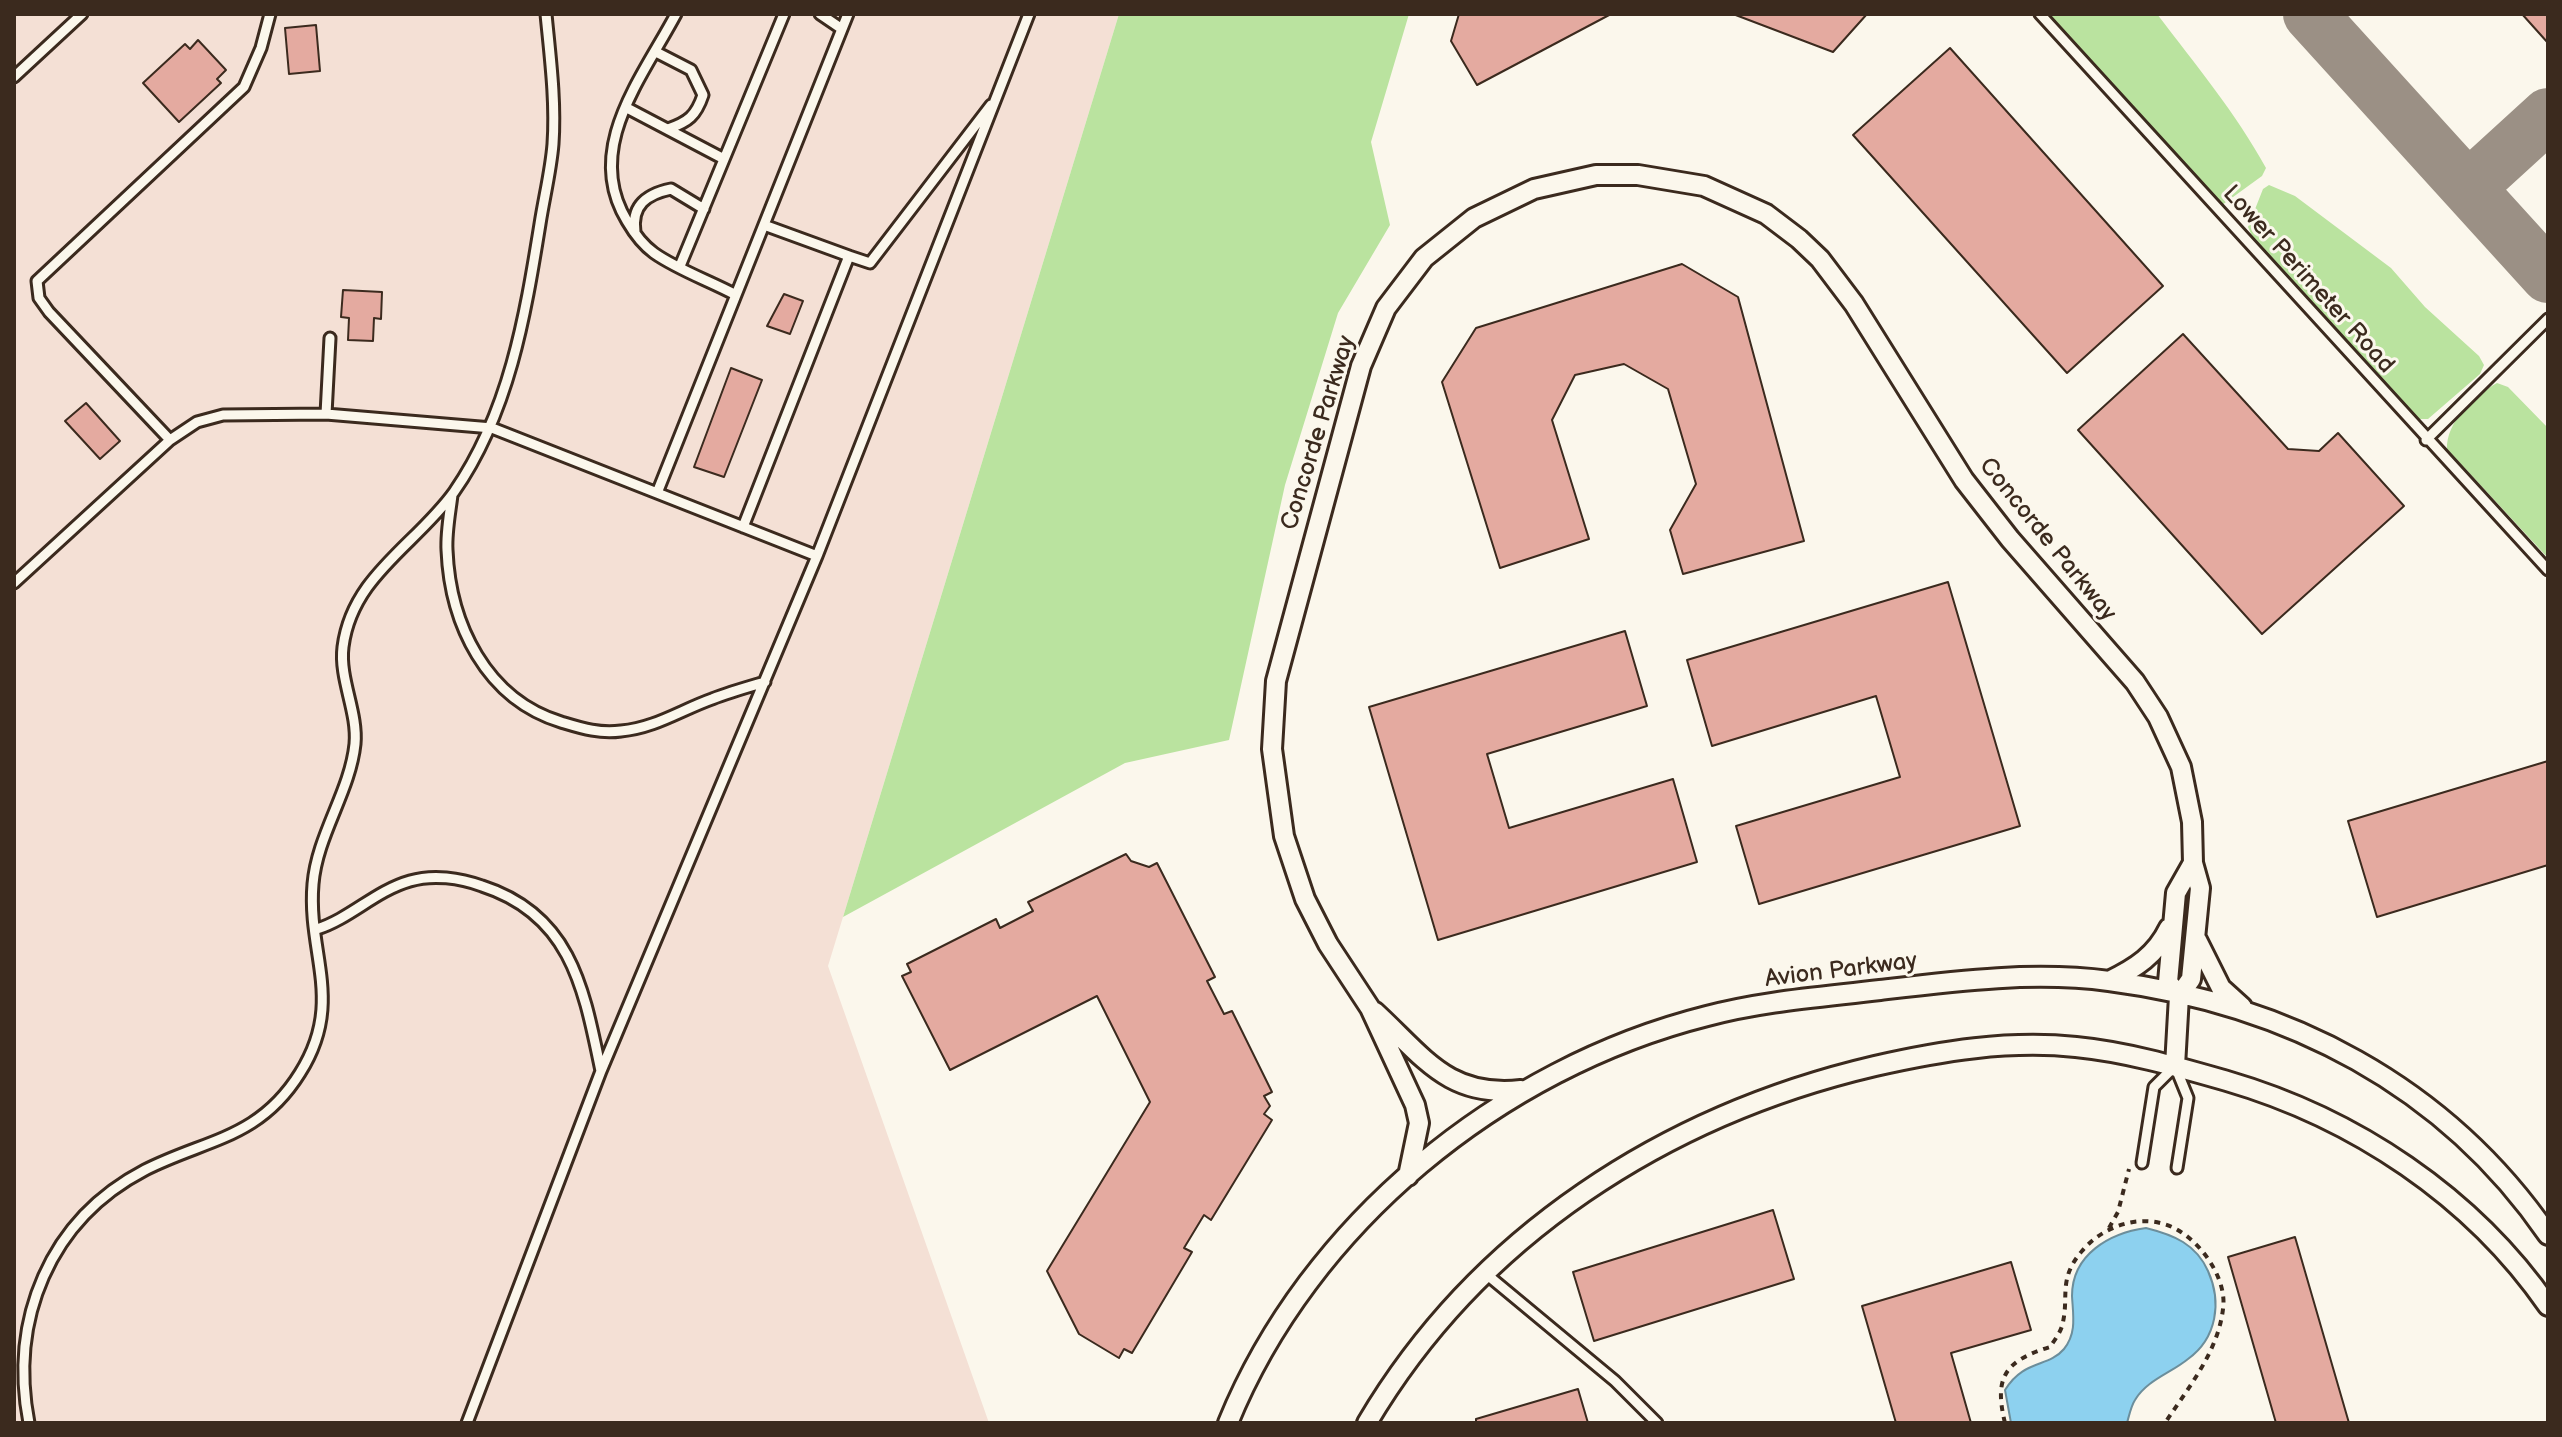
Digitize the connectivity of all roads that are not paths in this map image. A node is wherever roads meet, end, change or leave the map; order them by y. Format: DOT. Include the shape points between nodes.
graph roads {
  1 [pos="82,14"];
  2 [pos="270,14"];
  3 [pos="546,14"];
  4 [pos="676,14"];
  5 [pos="784,14"];
  6 [pos="820,14"];
  7 [pos="848,14"];
  8 [pos="1029,14"];
  9 [pos="2040,14"];
  10 [pos="842,29"];
  11 [pos="656,52"];
  12 [pos="14,77"];
  13 [pos="997,97"];
  14 [pos="627,108"];
  15 [pos="668,129"];
  16 [pos="724,159"];
  17 [pos="704,209"];
  18 [pos="764,225"];
  19 [pos="635,235"];
  20 [pos="849,256"];
  21 [pos="680,266"];
  22 [pos="736,295"];
  23 [pos="2548,319"];
  24 [pos="330,338"];
  25 [pos="326,414"];
  26 [pos="492,428"];
  27 [pos="170,440"];
  28 [pos="2426,440"];
  29 [pos="657,493"];
  30 [pos="452,495"];
  31 [pos="743,527"];
  32 [pos="817,556"];
  33 [pos="2548,570"];
  34 [pos="14,583"];
  35 [pos="765,682"];
  36 [pos="2193,863"];
  37 [pos="2174,918"];
  38 [pos="317,929"];
  39 [pos="2194,933"];
  40 [pos="2109,981"];
  41 [pos="2179,996"];
  42 [pos="1370,1008"];
  43 [pos="2250,1014"];
  44 [pos="2175,1066"];
  45 [pos="601,1071"];
  46 [pos="1526,1089"];
  47 [pos="2142,1163"];
  48 [pos="2177,1168"];
  49 [pos="1408,1176"];
  50 [pos="2548,1235"];
  51 [pos="1485,1273"];
  52 [pos="2548,1306"];
  53 [pos="29,1423"];
  54 [pos="467,1423"];
  55 [pos="1228,1423"];
  56 [pos="1367,1423"];
  57 [pos="1657,1423"];
  1 -- 12 [label="lane"];
  2 -- 27 [label="lane" via="244,87 37,281 39,298 49,312"];
  3 -- 26 [label="lane" via="553,142 529,292"];
  4 -- 11 [label="lane"];
  5 -- 16 [label="lane"];
  6 -- 10 [label="lane"];
  7 -- 10 [label="lane"];
  8 -- 13 [label="lane"];
  9 -- 28 [label="lane, Lower Perimeter Road"];
  10 -- 18 [label="lane"];
  11 -- 14 [label="lane"];
  11 -- 15 [label="lane" via="691,70 703,95 688,122"];
  13 -- 20 [label="lane" via="870,263"];
  13 -- 32 [label="lane"];
  14 -- 15 [label="lane"];
  14 -- 19 [label="lane" via="608,163 611,188"];
  15 -- 16 [label="lane"];
  16 -- 17 [label="lane"];
  17 -- 19 [label="lane" via="671,189 654,192 633,216"];
  17 -- 21 [label="lane"];
  18 -- 20 [label="lane"];
  18 -- 22 [label="lane"];
  19 -- 21 [label="lane" via="654,253"];
  20 -- 31 [label="lane"];
  21 -- 22 [label="lane"];
  22 -- 29 [label="lane"];
  23 -- 28 [label="lane"];
  24 -- 25 [label="lane"];
  25 -- 26 [label="lane"];
  25 -- 27 [label="lane" via="223,415 197,422"];
  26 -- 29 [label="lane"];
  26 -- 30 [label="lane"];
  27 -- 34 [label="lane"];
  28 -- 33 [label="lane, Lower Perimeter Road"];
  29 -- 31 [label="lane"];
  30 -- 35 [label="lane" via="447,548 462,626 493,679 538,715 592,731 620,732 657,724"];
  30 -- 38 [label="lane" via="370,580 350,616 342,651 355,743 316,860"];
  31 -- 32 [label="lane"];
  32 -- 35 [label="lane"];
  35 -- 45 [label="lane"];
  36 -- 37 [label="street, Concorde Parkway" via="2176,893"];
  36 -- 39 [label="street, Concorde Parkway" via="2200,888"];
  36 -- 42 [label="street, Concorde Parkway" via="2185,781 2158,717 2135,682 1964,480 1820,259 1766,214 1704,186 1638,175 1571,179 1534,189 1474,218 1424,258 1386,308 1361,366 1291,614 1272,717 1284,836 1305,899"];
  37 -- 40 [label="street" via="2160,946 2138,967"];
  37 -- 41 [label="street, Concorde Parkway" via="2168,982"];
  38 -- 45 [label="lane" via="412,880 440,877 500,891 529,908 572,959"];
  38 -- 53 [label="lane" via="321,1029 301,1072 279,1102 217,1143 146,1170 109,1194 78,1221 55,1252 26,1319 23,1387"];
  39 -- 41 [label="street, Concorde Parkway" via="2191,979"];
  39 -- 43 [label="street" via="2221,988"];
  40 -- 41 [label="street, Avion Parkway"];
  40 -- 46 [label="street, Avion Parkway" via="1969,979 1767,1004 1651,1032"];
  41 -- 43 [label="street, Avion Parkway"];
  41 -- 44 [label="street, Concorde Parkway"];
  42 -- 46 [label="street, Concorde Parkway" via="1466,1088 1491,1093"];
  42 -- 49 [label="street, Concorde Parkway" via="1415,1105 1419,1123"];
  43 -- 50 [label="street, Avion Parkway" via="2364,1062 2411,1092 2460,1131"];
  44 -- 47 [label="lane" via="2154,1087"];
  44 -- 48 [label="lane" via="2188,1098"];
  44 -- 51 [label="street" via="2076,1047 1982,1047 1941,1051 1777,1093 1621,1166 1562,1207"];
  44 -- 52 [label="street" via="2273,1094 2381,1149 2425,1179 2497,1242"];
  45 -- 54 [label="lane"];
  46 -- 49 [label="street, Avion Parkway" via="1465,1129"];
  49 -- 55 [label="street, Avion Parkway" via="1313,1278 1278,1328"];
  51 -- 56 [label="street" via="1408,1361"];
  51 -- 57 [label="lane" via="1615,1381"];
}
